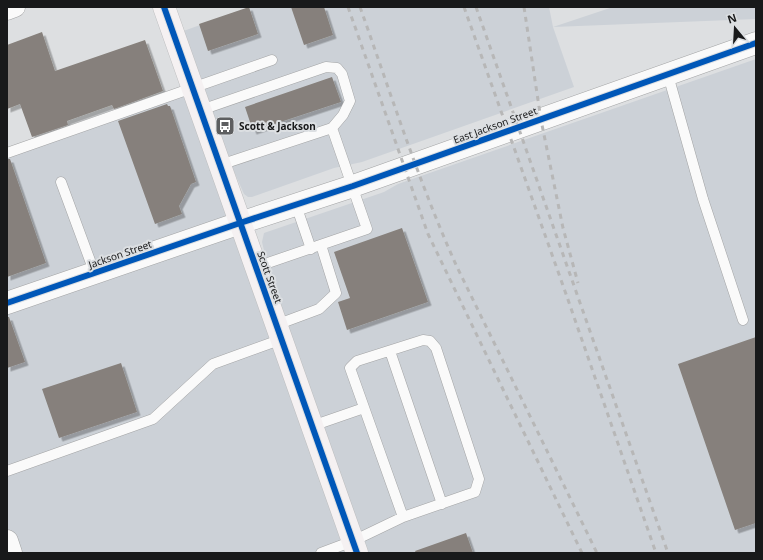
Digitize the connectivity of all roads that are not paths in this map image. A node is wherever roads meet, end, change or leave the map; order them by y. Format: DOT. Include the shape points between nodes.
graph roads {
  1 [pos="16,7"];
  2 [pos="164,7"];
  3 [pos="7,9"];
  4 [pos="756,44"];
  5 [pos="272,60"];
  6 [pos="668,75"];
  7 [pos="193,88"];
  8 [pos="200,110"];
  9 [pos="332,128"];
  10 [pos="7,153"];
  11 [pos="220,165"];
  12 [pos="61,182"];
  13 [pos="352,186"];
  14 [pos="296,205"];
  15 [pos="240,223"];
  16 [pos="321,245"];
  17 [pos="311,249"];
  18 [pos="256,267"];
  19 [pos="95,274"];
  20 [pos="7,303"];
  21 [pos="742,320"];
  22 [pos="279,332"];
  23 [pos="390,351"];
  24 [pos="364,408"];
  25 [pos="312,426"];
  26 [pos="7,471"];
  27 [pos="442,504"];
  28 [pos="403,517"];
  29 [pos="355,547"];
  30 [pos="321,553"];
  1 -- 3 [label="street"];
  2 -- 7 [label="main road, Scott Street"];
  4 -- 6 [label="street, East Jackson Street"];
  5 -- 7 [label="lane"];
  6 -- 13 [label="street, East Jackson Street"];
  6 -- 21 [label="lane" via="703,199"];
  7 -- 8 [label="main road, Scott Street"];
  7 -- 10 [label="lane"];
  8 -- 9 [label="lane" via="326,67 337,68 342,74 350,101"];
  8 -- 11 [label="main road, Scott Street"];
  9 -- 11 [label="lane"];
  9 -- 13 [label="lane"];
  11 -- 15 [label="main road, Scott Street"];
  12 -- 19 [label="lane"];
  13 -- 14 [label="street, East Jackson Street"];
  13 -- 16 [label="lane" via="367,229"];
  14 -- 15 [label="street, East Jackson Street"];
  14 -- 17 [label="lane"];
  15 -- 18 [label="main road, Scott Street"];
  15 -- 19 [label="street, Jackson Street"];
  16 -- 17 [label="lane"];
  16 -- 22 [label="lane" via="336,293 319,309"];
  17 -- 18 [label="lane"];
  18 -- 22 [label="main road, Scott Street"];
  19 -- 20 [label="street, Jackson Street"];
  22 -- 25 [label="main road, Scott Street"];
  22 -- 26 [label="lane" via="213,364 154,419"];
  23 -- 24 [label="lane" via="357,361 350,368"];
  23 -- 27 [label="lane"];
  23 -- 27 [label="lane" via="423,340 430,341 436,348 479,478 475,492"];
  24 -- 25 [label="lane"];
  24 -- 28 [label="lane"];
  25 -- 29 [label="main road, Scott Street"];
  27 -- 28 [label="lane"];
  28 -- 29 [label="lane"];
  29 -- 30 [label="lane"];
}
